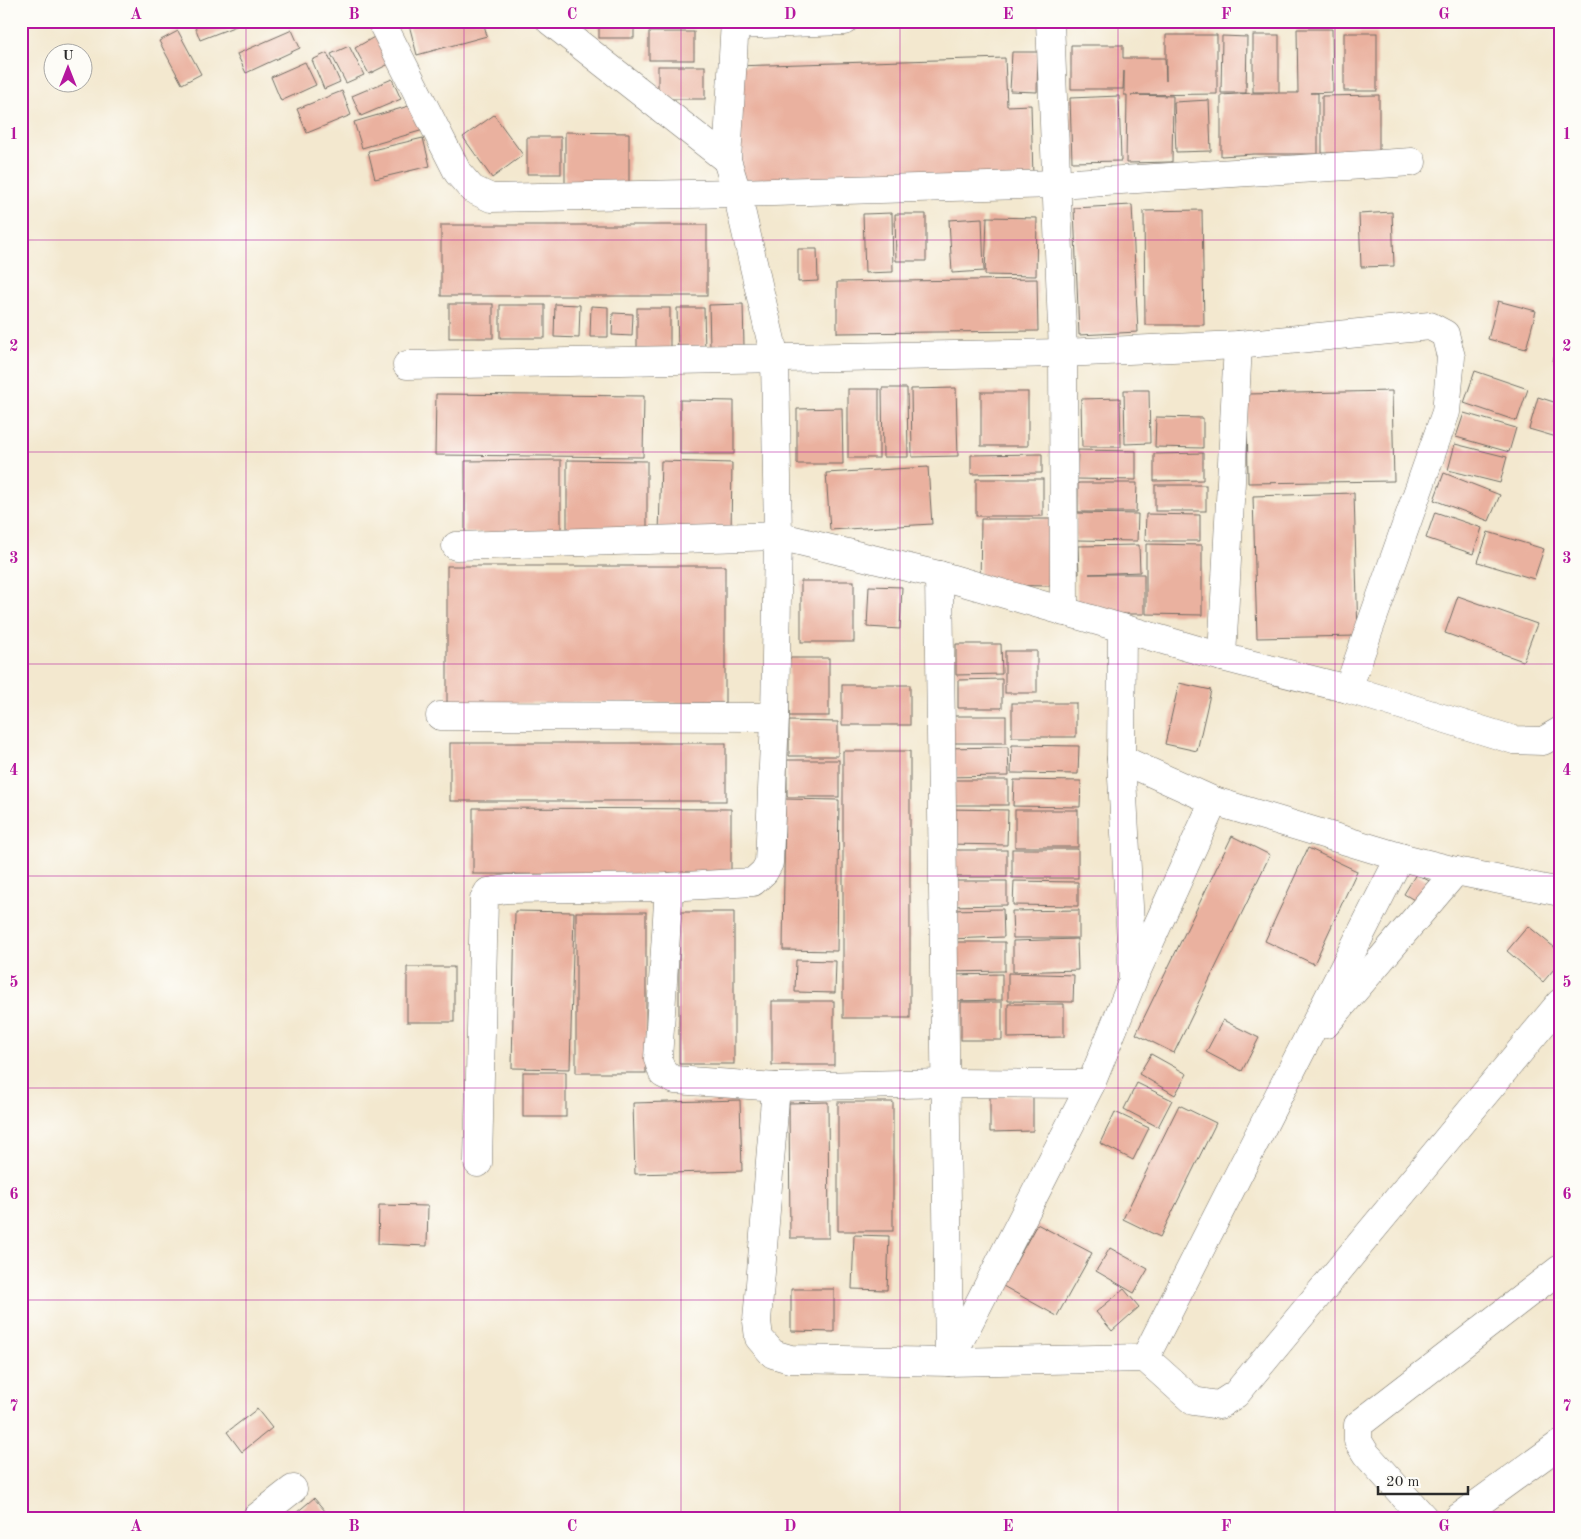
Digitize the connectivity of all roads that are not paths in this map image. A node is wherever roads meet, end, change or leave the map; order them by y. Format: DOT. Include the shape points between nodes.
graph roads {
  1 [pos="381,21"];
  2 [pos="550,21"];
  3 [pos="844,21"];
  4 [pos="1050,21"];
  5 [pos="735,23"];
  6 [pos="727,160"];
  7 [pos="1412,162"];
  8 [pos="1056,184"];
  9 [pos="737,193"];
  10 [pos="1238,345"];
  11 [pos="1062,353"];
  12 [pos="775,358"];
  13 [pos="406,365"];
  14 [pos="778,536"];
  15 [pos="456,546"];
  16 [pos="939,575"];
  17 [pos="1064,612"];
  18 [pos="1122,628"];
  19 [pos="1222,656"];
  20 [pos="1348,689"];
  21 [pos="440,716"];
  22 [pos="775,717"];
  23 [pos="1560,731"];
  24 [pos="1121,759"];
  25 [pos="1214,801"];
  26 [pos="1400,857"];
  27 [pos="1456,871"];
  28 [pos="669,887"];
  29 [pos="1560,892"];
  30 [pos="1133,980"];
  31 [pos="1560,1003"];
  32 [pos="1296,1059"];
  33 [pos="945,1083"];
  34 [pos="1091,1084"];
  35 [pos="776,1087"];
  36 [pos="478,1163"];
  37 [pos="1560,1269"];
  38 [pos="1145,1358"];
  39 [pos="949,1362"];
  40 [pos="1560,1444"];
  41 [pos="293,1489"];
  42 [pos="256,1518"];
  43 [pos="1424,1518"];
  44 [pos="1458,1518"];
  1 -- 9 [label="street" via="458,173 472,188 491,198"];
  2 -- 6 [label="street"];
  3 -- 5 [label="street"];
  4 -- 8 [label="street"];
  5 -- 6 [label="street"];
  6 -- 9 [label="street"];
  7 -- 8 [label="street"];
  8 -- 9 [label="street"];
  8 -- 11 [label="street"];
  9 -- 12 [label="street"];
  10 -- 11 [label="street"];
  10 -- 19 [label="street"];
  10 -- 20 [label="street" via="1430,326 1445,334 1451,357 1446,412"];
  11 -- 12 [label="street"];
  11 -- 17 [label="street"];
  12 -- 13 [label="street"];
  12 -- 14 [label="street"];
  14 -- 15 [label="street"];
  14 -- 16 [label="street"];
  14 -- 22 [label="street"];
  16 -- 17 [label="street"];
  16 -- 33 [label="street"];
  17 -- 18 [label="street"];
  18 -- 19 [label="street"];
  18 -- 24 [label="street"];
  19 -- 20 [label="street"];
  20 -- 23 [label="street" via="1514,740 1543,741"];
  21 -- 22 [label="street"];
  22 -- 28 [label="street" via="769,863 764,872 753,882"];
  24 -- 25 [label="street"];
  24 -- 30 [label="street"];
  25 -- 26 [label="street"];
  25 -- 30 [label="street"];
  26 -- 27 [label="street"];
  26 -- 32 [label="street"];
  27 -- 29 [label="street"];
  27 -- 32 [label="street"];
  28 -- 35 [label="street" via="658,1059 663,1074 675,1080"];
  28 -- 36 [label="street" via="488,892 484,899"];
  30 -- 34 [label="street"];
  31 -- 38 [label="street" via="1236,1394 1219,1405 1193,1401"];
  32 -- 38 [label="street"];
  33 -- 34 [label="street"];
  33 -- 35 [label="street"];
  33 -- 39 [label="street"];
  34 -- 39 [label="street"];
  35 -- 39 [label="street" via="757,1321 759,1338 773,1354 790,1359"];
  37 -- 43 [label="street" via="1358,1425 1358,1441 1366,1454"];
  38 -- 39 [label="street"];
  40 -- 44 [label="street"];
  41 -- 42 [label="street"];
}
